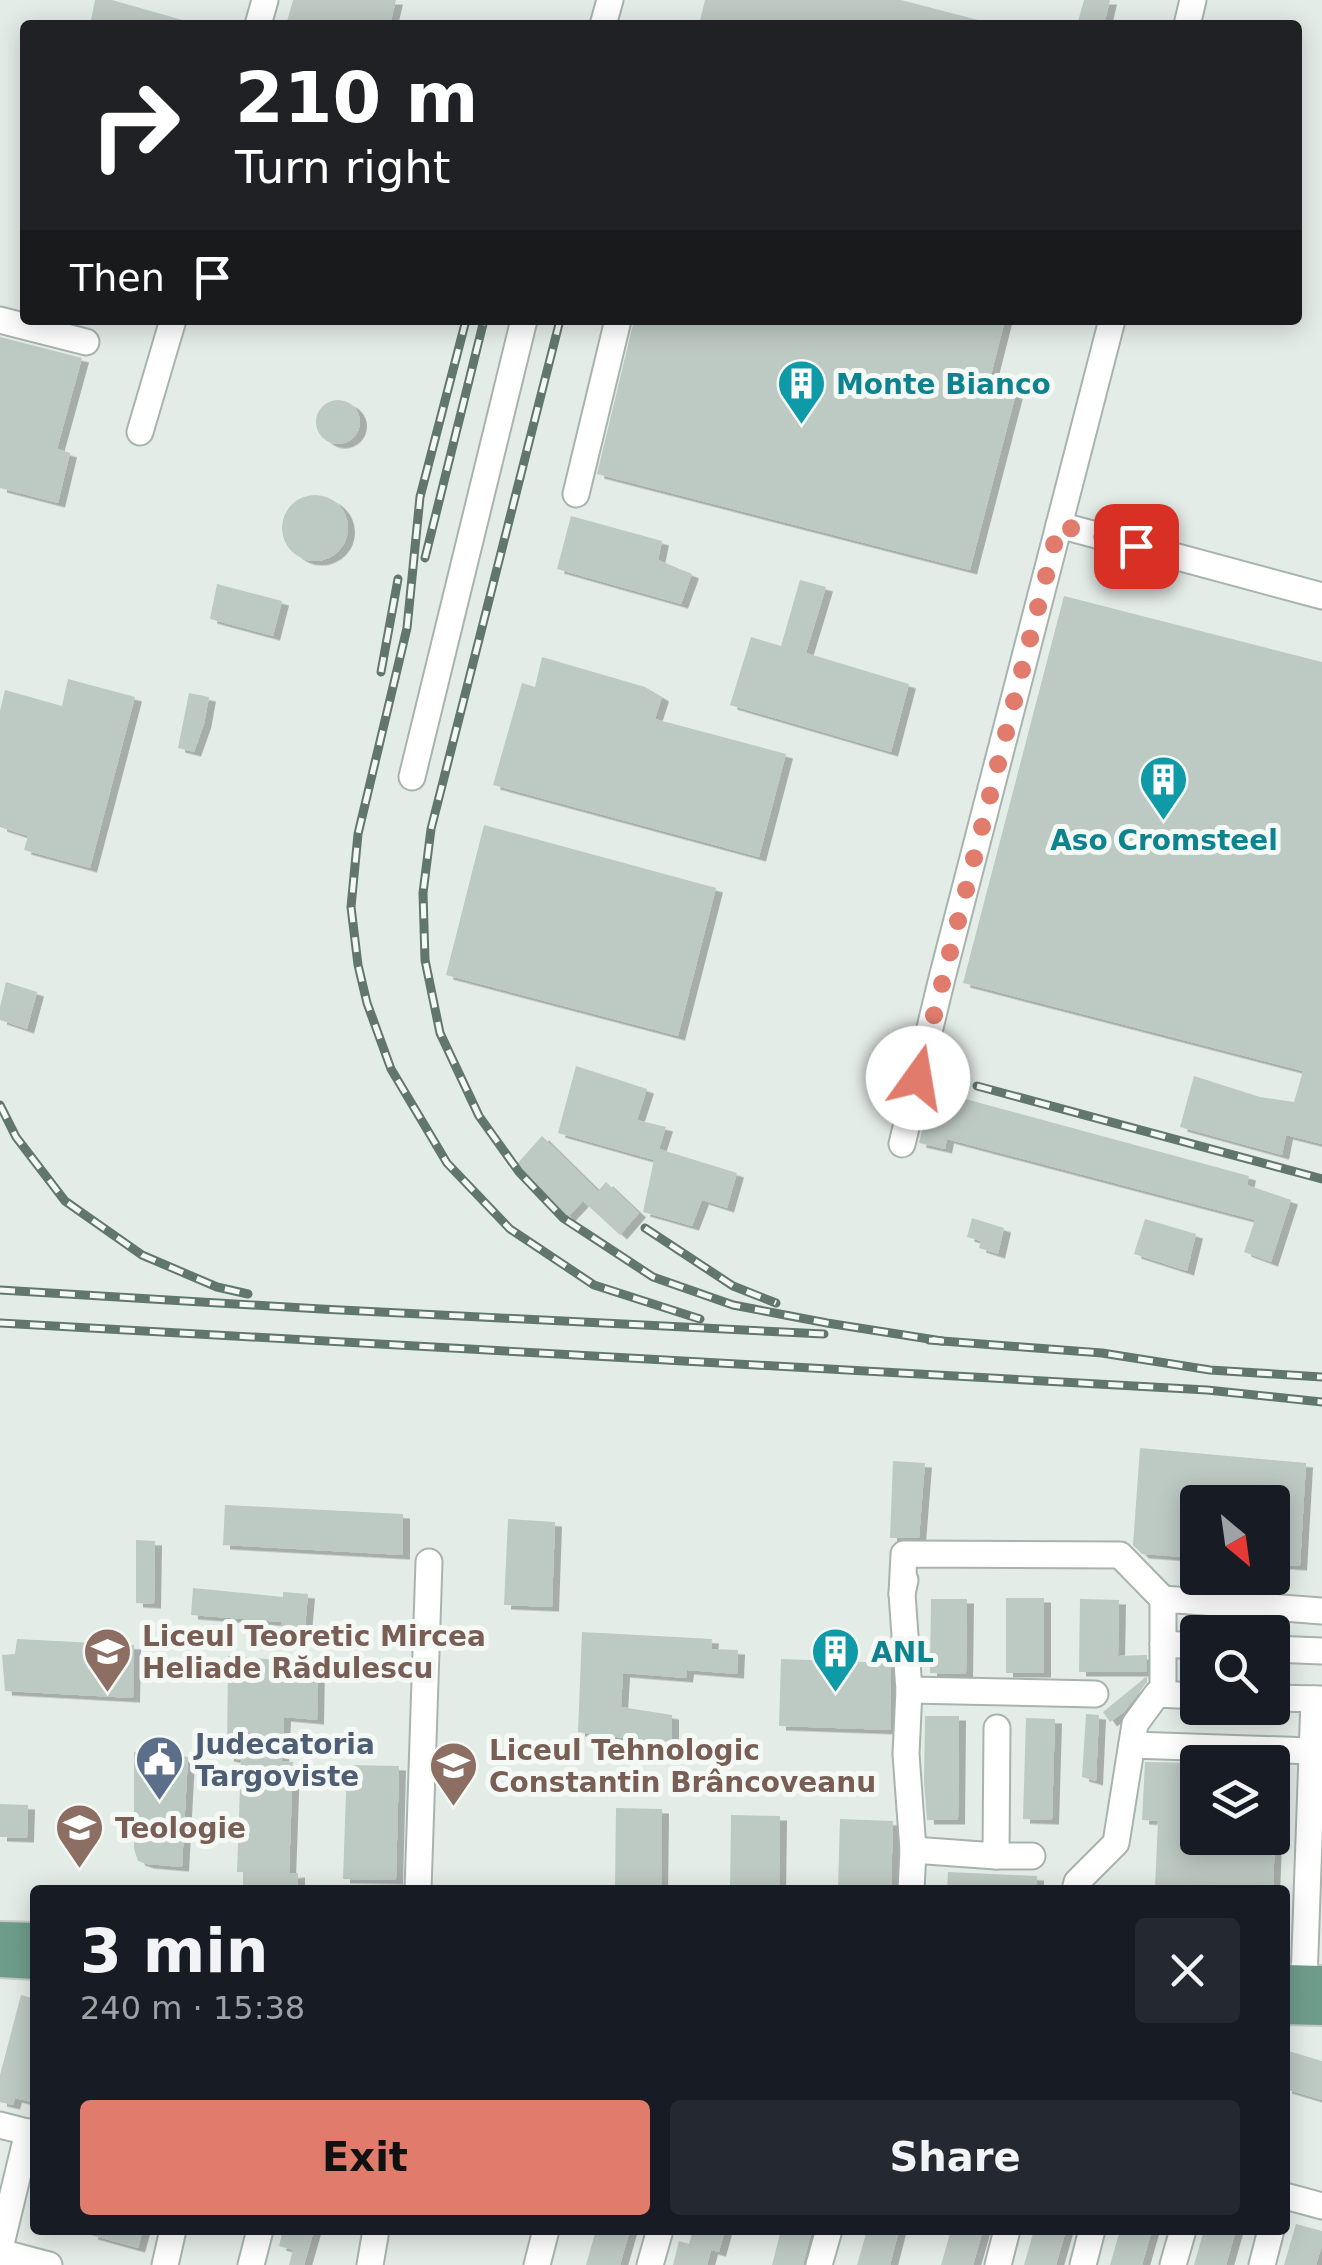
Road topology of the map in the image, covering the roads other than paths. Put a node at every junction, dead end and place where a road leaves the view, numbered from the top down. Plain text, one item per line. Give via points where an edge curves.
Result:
1 (0, 320) edge
2 (172, 325) edge
3 (523, 325) edge
4 (617, 325) edge
5 (1111, 325) edge
6 (86, 342) dead end
7 (140, 432) dead end
8 (576, 494) dead end
9 (1059, 525) junction
10 (1322, 596) edge
11 (412, 778) dead end
12 (902, 1144) dead end
13 (429, 1562) dead end
14 (1162, 1599) junction
15 (1322, 1610) edge
16 (1162, 1644) junction
17 (1180, 1645) edge
18 (1290, 1650) edge
19 (1322, 1651) edge
20 (909, 1690) junction
21 (1095, 1694) dead end
22 (1163, 1694) junction
23 (1180, 1695) edge
24 (1290, 1698) edge
25 (1318, 1699) edge
26 (996, 1728) dead end
27 (1132, 1745) junction
28 (1312, 1751) junction
29 (913, 1850) junction
30 (996, 1856) junction
31 (1032, 1856) dead end
32 (418, 1885) edge
33 (910, 1885) edge
34 (1077, 1885) edge
35 (0, 1937) edge
36 (30, 1938) edge
37 (0, 1962) edge
38 (30, 1964) edge
39 (1304, 1980) edge
40 (1290, 2009) edge
41 (1322, 2010) edge
42 (0, 2126) edge
43 (30, 2133) edge
44 (30, 2137) edge
45 (1290, 2197) edge
46 (1322, 2206) edge
47 (173, 2235) edge
48 (259, 2235) edge
49 (375, 2235) edge
50 (545, 2235) edge
51 (659, 2235) edge
52 (828, 2235) edge
53 (1006, 2235) edge
54 (1091, 2235) edge
55 (1181, 2235) edge
56 (1269, 2235) edge
57 (0, 2250) edge
58 (49, 2265) edge
59 (165, 2265) edge
60 (252, 2265) edge
61 (370, 2265) edge
62 (537, 2265) edge
63 (650, 2265) edge
64 (819, 2265) edge
65 (998, 2265) edge
66 (1083, 2265) edge
67 (1173, 2265) edge
68 (1262, 2265) edge

1 - 6 street
2 - 7 street
3 - 11 street
4 - 8 street
5 - 9 street
9 - 10 street
9 - 12 street
13 - 32 street
14 - 15 street
14 - 16 street
14 - 20 street via 1120,1554 904,1554
16 - 17 street
16 - 22 street
18 - 19 street
20 - 21 street
20 - 29 street
22 - 23 street
22 - 27 street via 1135,1724
24 - 25 street
25 - 28 street
26 - 30 street
27 - 28 street
27 - 34 street via 1116,1843
28 - 39 street
29 - 30 street
29 - 33 street
30 - 31 street
35 - 36 main road
37 - 38 main road
40 - 41 main road
42 - 43 street
44 - 57 street
45 - 46 street
47 - 59 street
48 - 60 street
49 - 61 street
50 - 62 street
51 - 63 street
52 - 64 street
53 - 65 street
54 - 66 street
55 - 67 street
56 - 68 street
57 - 58 street

